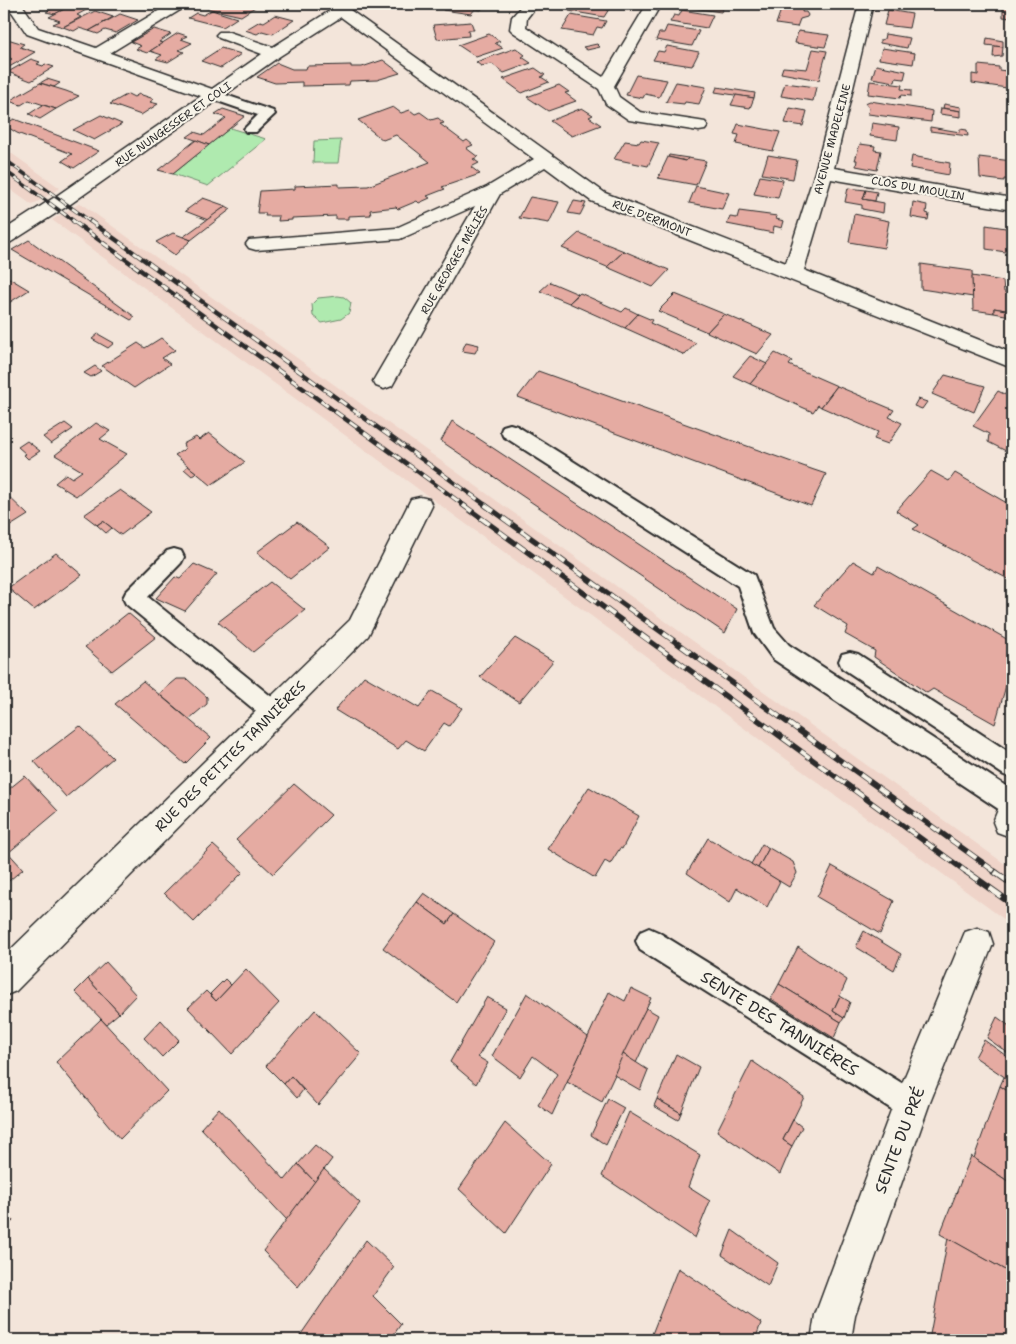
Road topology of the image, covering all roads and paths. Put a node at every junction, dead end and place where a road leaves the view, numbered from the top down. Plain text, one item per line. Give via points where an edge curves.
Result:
1 (4, 4) edge
2 (180, 4) edge
3 (531, 4) edge
4 (654, 4) edge
5 (866, 4) edge
6 (341, 6) edge
7 (224, 35) dead end
8 (274, 53) junction
9 (96, 55) junction
10 (606, 86) junction
11 (214, 95) junction
12 (699, 126) dead end
13 (251, 129) dead end
14 (546, 160) junction
15 (824, 172) junction
16 (494, 191) junction
17 (1012, 204) edge
18 (4, 238) edge
19 (256, 244) dead end
20 (793, 273) junction
21 (1012, 361) edge
22 (384, 381) dead end
23 (510, 431) dead end
24 (420, 506) dead end
25 (174, 557) dead end
26 (850, 661) dead end
27 (275, 713) junction
28 (1012, 767) edge
29 (1011, 813) edge
30 (649, 940) dead end
31 (977, 944) dead end
32 (4, 979) edge
33 (911, 1105) junction
34 (831, 1340) edge

1 - 9 street via 18,9 32,32
2 - 9 street
3 - 10 street via 520,17 518,28
4 - 10 street
5 - 15 street, AVENUE MADELEINE
6 - 8 street, RUE NUNGESSER ET COLI
6 - 14 street, RUE D'ERMONT
7 - 8 street
8 - 11 street, RUE NUNGESSER ET COLI
9 - 11 street
10 - 12 street via 612,100 635,116
11 - 13 lane via 268,114
11 - 18 street, RUE NUNGESSER ET COLI
14 - 16 street, RUE GEORGES MÉLIÈS
14 - 20 street, RUE D'ERMONT via 598,197
15 - 17 street, CLOS DU MOULIN
15 - 20 street, AVENUE MADELEINE
16 - 19 street via 400,233
16 - 22 street, RUE GEORGES MÉLIÈS
20 - 21 street, RUE D'ERMONT
23 - 29 lane via 746,582 764,633 780,652
24 - 27 street, RUE DES PETITES TANNIÈRES via 359,628
25 - 27 lane via 134,598
26 - 28 lane
27 - 32 street, RUE DES PETITES TANNIÈRES
30 - 33 lane, SENTE DES TANNIÈRES
31 - 33 street, SENTE DU PRÉ
33 - 34 street, SENTE DU PRÉ via 835,1314

